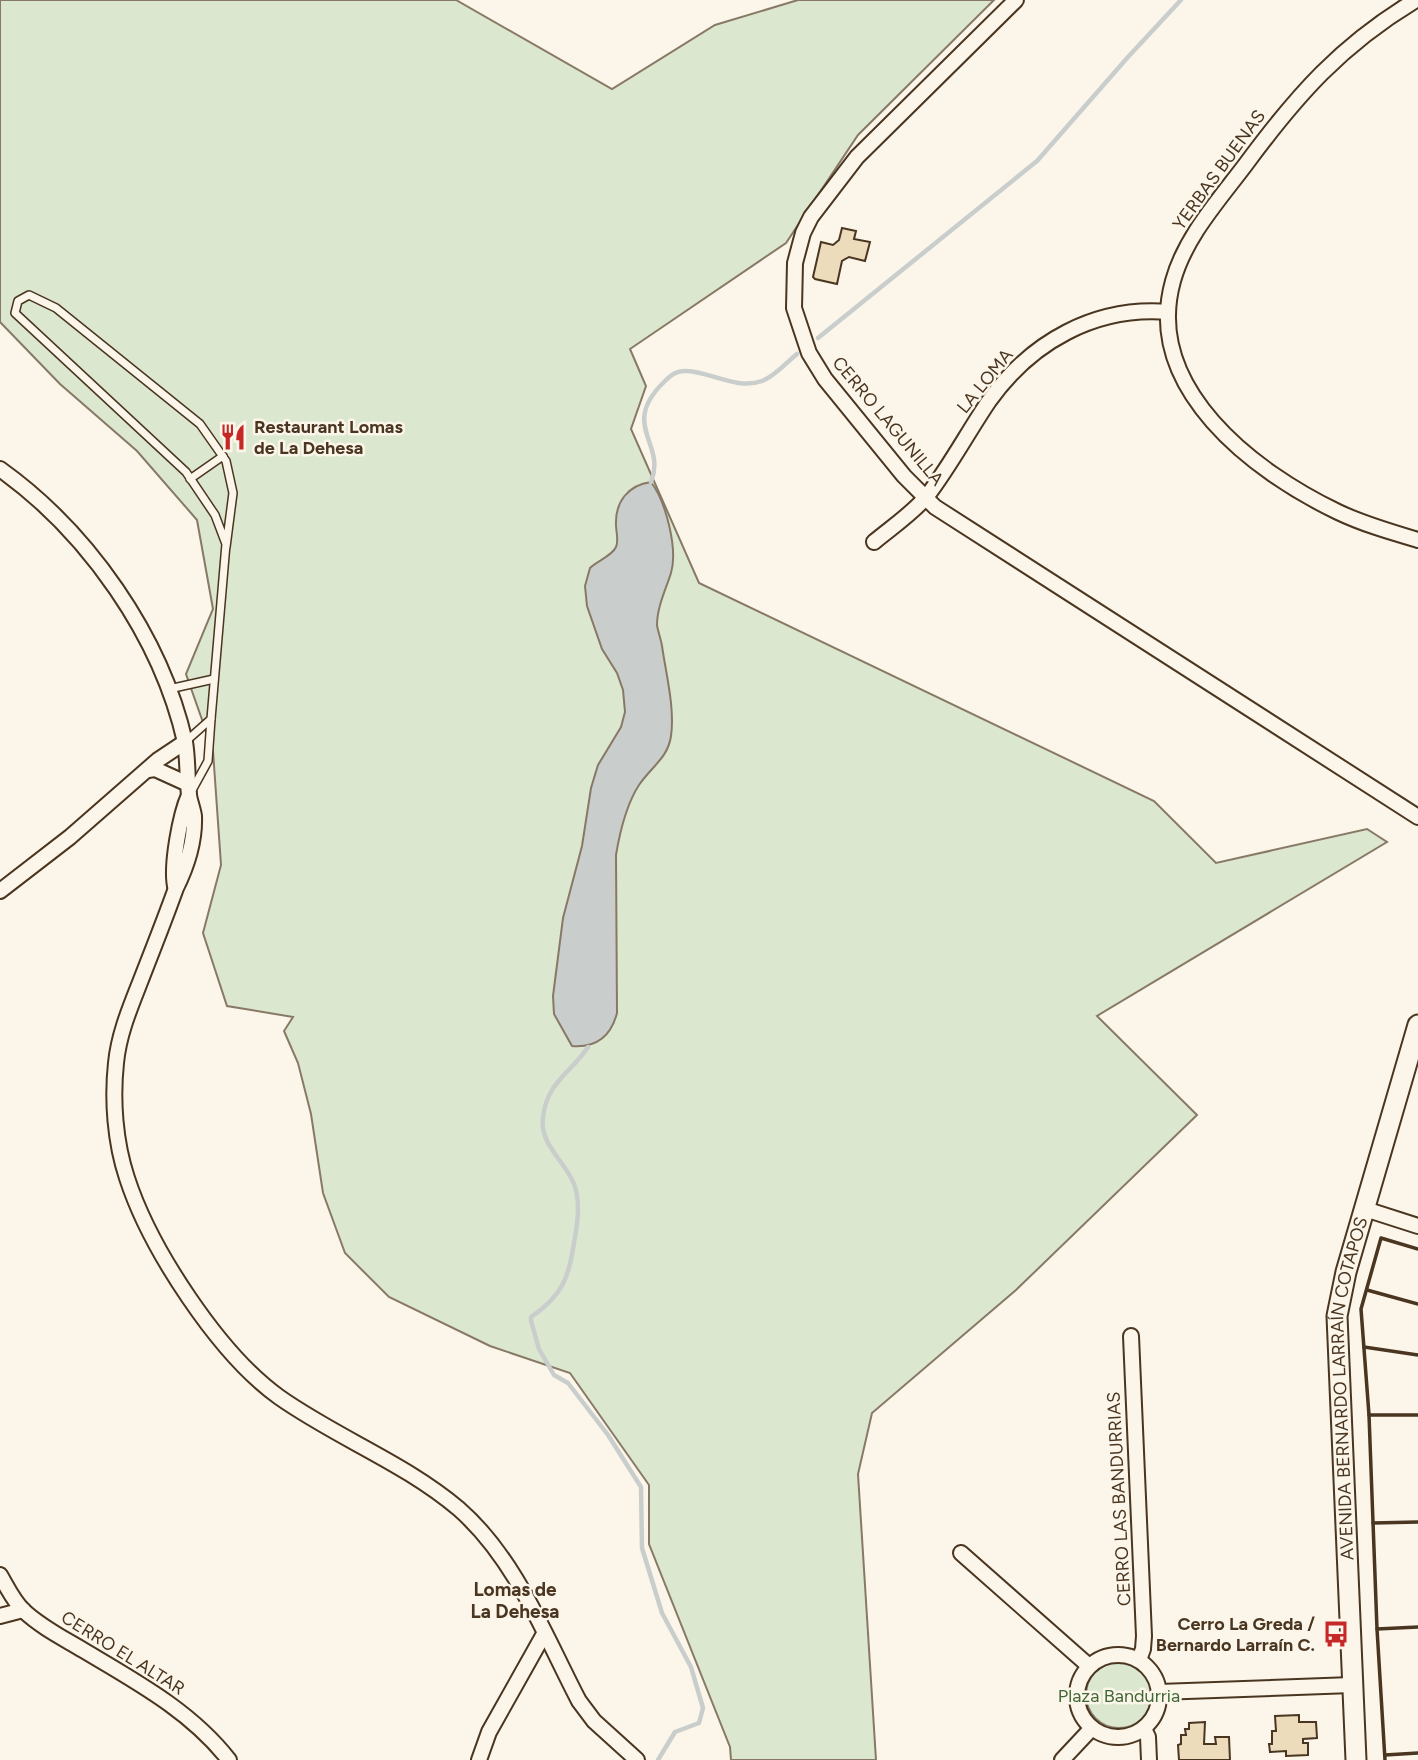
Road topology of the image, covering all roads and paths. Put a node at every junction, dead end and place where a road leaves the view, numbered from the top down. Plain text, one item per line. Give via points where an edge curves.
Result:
1 (1016, 0) edge
2 (1416, 0) edge
3 (1168, 312) junction
4 (223, 456) junction
5 (0, 469) edge
6 (190, 479) junction
7 (925, 498) junction
8 (1418, 540) edge
9 (874, 542) dead end
10 (226, 547) junction
11 (214, 679) junction
12 (168, 689) junction
13 (211, 719) junction
14 (184, 742) junction
15 (148, 770) junction
16 (189, 790) junction
17 (1418, 817) edge
18 (0, 891) edge
19 (1418, 1025) edge
20 (1365, 1209) junction
21 (1418, 1226) edge
22 (1131, 1336) dead end
23 (961, 1553) dead end
24 (0, 1575) edge
25 (23, 1610) junction
26 (0, 1616) edge
27 (544, 1634) junction
28 (1139, 1660) junction
29 (1088, 1666) junction
30 (1352, 1685) junction
31 (1160, 1692) junction
32 (1092, 1728) junction
33 (1144, 1729) junction
34 (229, 1760) edge
35 (479, 1760) edge
36 (637, 1760) edge
37 (1062, 1760) edge
38 (1149, 1760) edge
39 (1356, 1760) edge

1 - 7 street, CERRO LAGUNILLA via 857,157 811,217 794,264 794,308 808,352 839,397
2 - 3 street, YERBAS BUENAS via 1331,63 1276,123 1188,245 1173,281
3 - 7 street, LA LOMA via 1135,311 1103,317 1045,345 1018,366 998,390
3 - 8 street, YERBAS BUENAS via 1181,376 1204,412 1236,444 1319,502 1358,521
4 - 6 lane
4 - 6 lane via 200,424 56,308 29,295 18,301 15,313
4 - 10 lane via 233,493
5 - 12 street via 42,502 86,547 143,634
6 - 10 lane via 215,514
7 - 9 street, LA LOMA
7 - 17 street, CERRO LAGUNILLA
10 - 11 lane
11 - 12 lane
11 - 13 lane
12 - 14 street
13 - 14 lane
13 - 16 lane via 208,761
14 - 15 street
14 - 16 street
15 - 16 street via 155,769
15 - 18 street
16 - 27 street via 194,816 186,868 121,1034 116,1062 114,1101 120,1149 143,1218 188,1297 240,1364 321,1425 422,1481 459,1510 507,1565
19 - 20 main road, AVENIDA BERNARDO LARRAÍN COTAPOS
20 - 21 street
20 - 30 main road, AVENIDA BERNARDO LARRAÍN COTAPOS via 1340,1294 1337,1333
22 - 28 street, CERRO LAS BANDURRIAS via 1144,1636
23 - 29 street
24 - 25 street, CERRO EL ALTAR
25 - 26 street
25 - 34 street, CERRO EL ALTAR via 184,1714
27 - 35 street via 489,1732
27 - 36 street via 579,1702
28 - 29 street via 1112,1654
28 - 31 street via 1154,1676
29 - 32 street via 1077,1691 1077,1705
30 - 31 street
30 - 39 main road, AVENIDA BERNARDO LARRAÍN COTAPOS
31 - 33 street via 1158,1709
32 - 33 street via 1118,1738
32 - 37 street
33 - 38 street

